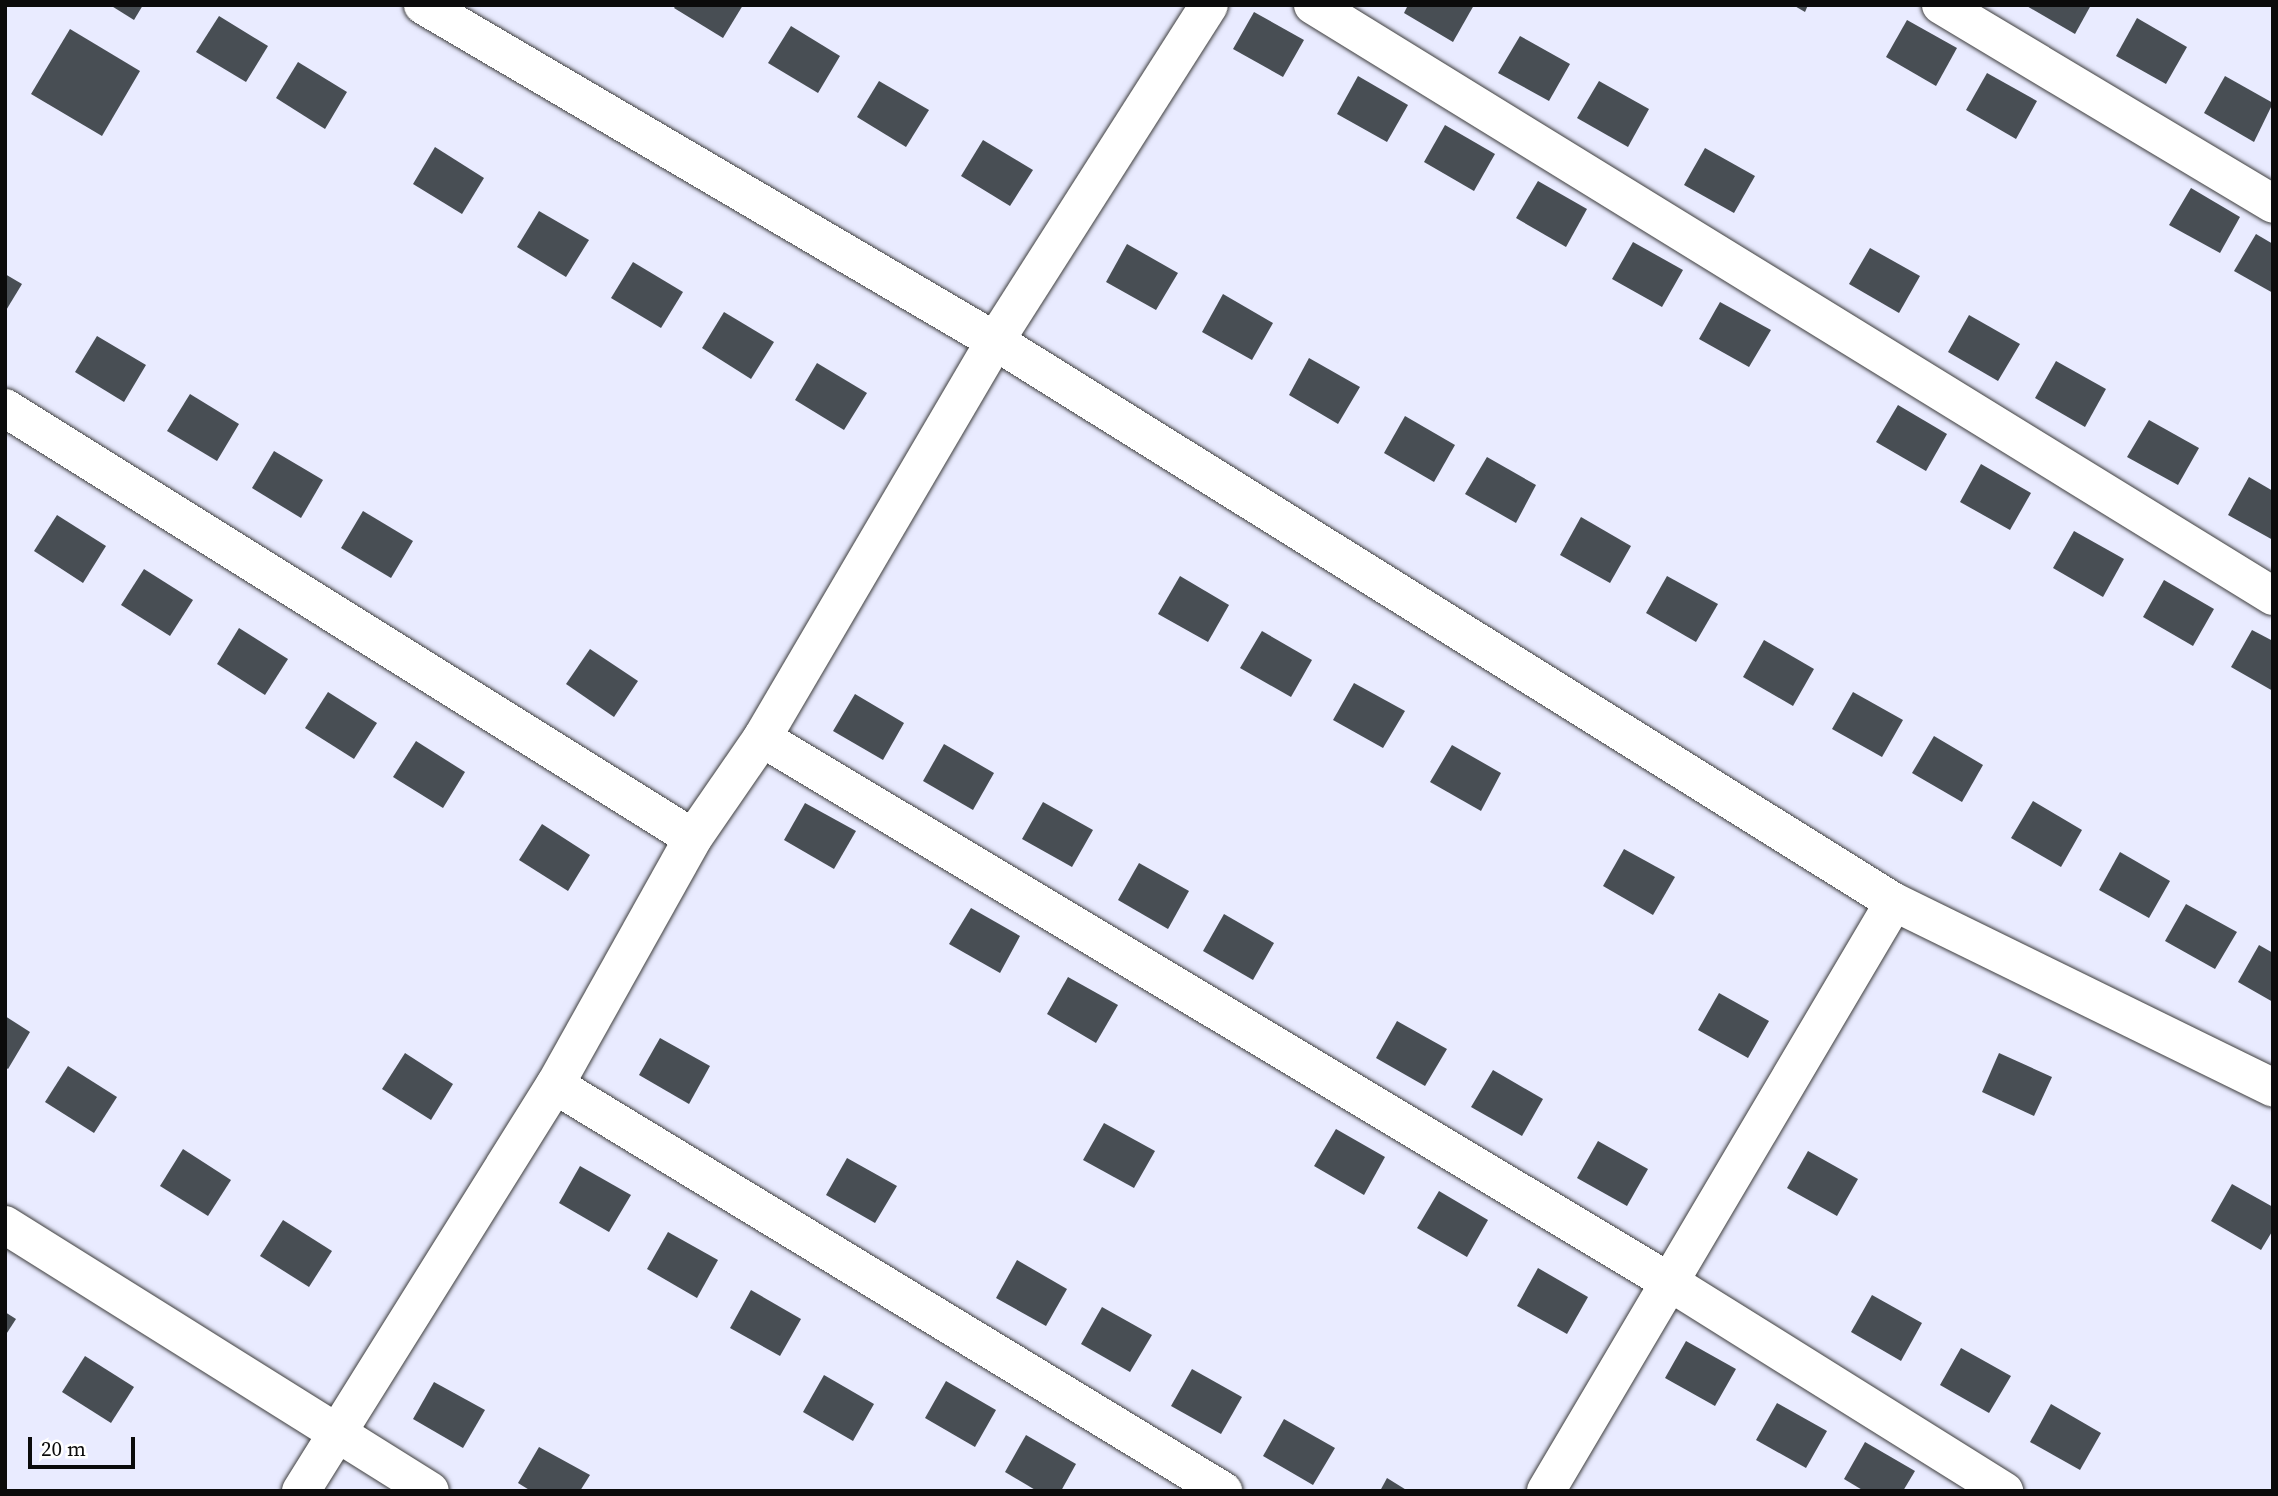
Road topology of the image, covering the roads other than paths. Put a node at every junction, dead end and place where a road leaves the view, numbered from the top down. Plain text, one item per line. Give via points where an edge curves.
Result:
1 (423, 5) edge
2 (1209, 5) edge
3 (1313, 5) edge
4 (1941, 5) edge
5 (2273, 204) edge
6 (995, 341) junction
7 (5, 408) edge
8 (2273, 596) edge
9 (762, 738) junction
10 (693, 838) junction
11 (1894, 902) junction
12 (555, 1086) junction
13 (2273, 1088) edge
14 (5, 1225) edge
15 (1671, 1283) junction
16 (336, 1434) junction
17 (301, 1491) edge
18 (430, 1491) edge
19 (1223, 1491) edge
20 (1546, 1491) edge
21 (2004, 1491) edge

1 - 6 street
2 - 6 street
3 - 8 street
4 - 5 street
6 - 9 street
6 - 11 street
7 - 10 street
9 - 10 street
9 - 15 street
10 - 12 street
11 - 13 street
11 - 15 street
12 - 16 street
12 - 19 street
14 - 16 street
15 - 20 street
15 - 21 street
16 - 17 street
16 - 18 street

